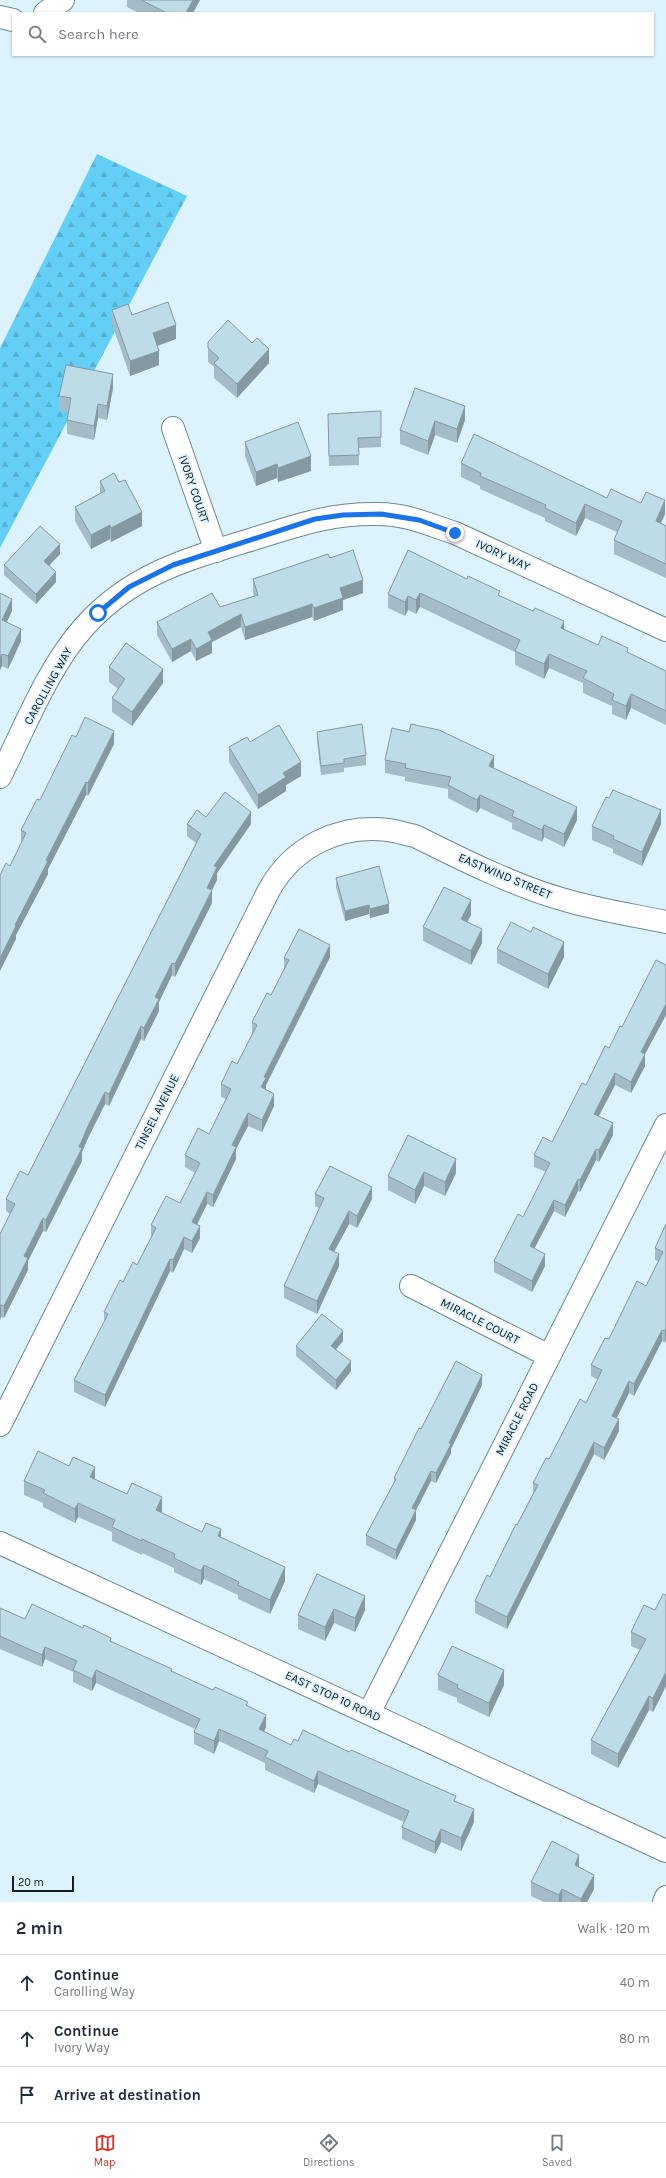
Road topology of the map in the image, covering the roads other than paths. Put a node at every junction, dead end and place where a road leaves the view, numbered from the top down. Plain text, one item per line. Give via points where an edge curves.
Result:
1 (63, 0) edge
2 (49, 12) edge
3 (0, 17) edge
4 (12, 20) edge
5 (173, 428) dead end
6 (216, 551) junction
7 (666, 630) edge
8 (0, 777) edge
9 (347, 832) joint
10 (666, 922) edge
11 (666, 1125) edge
12 (411, 1286) dead end
13 (549, 1356) junction
14 (0, 1424) edge
15 (0, 1543) edge
16 (369, 1713) junction
17 (666, 1851) edge
18 (666, 1897) edge
19 (664, 1902) edge

1 - 2 street
3 - 4 street
5 - 6 street, IVORY COURT
6 - 7 street, IVORY WAY via 324,517 381,514 419,520 455,533
6 - 8 street, CAROLLING WAY via 182,561 146,577 121,593 84,627 54,670
9 - 10 street, EASTWIND STREET via 386,829 415,836 548,895
9 - 14 street, TINSEL AVENUE via 329,836 307,847 288,863 273,883
11 - 13 street, MIRACLE ROAD
12 - 13 street, MIRACLE COURT
13 - 16 street, MIRACLE ROAD
15 - 16 street, EAST STOP 10 ROAD
16 - 17 street, EAST STOP 10 ROAD
18 - 19 street

